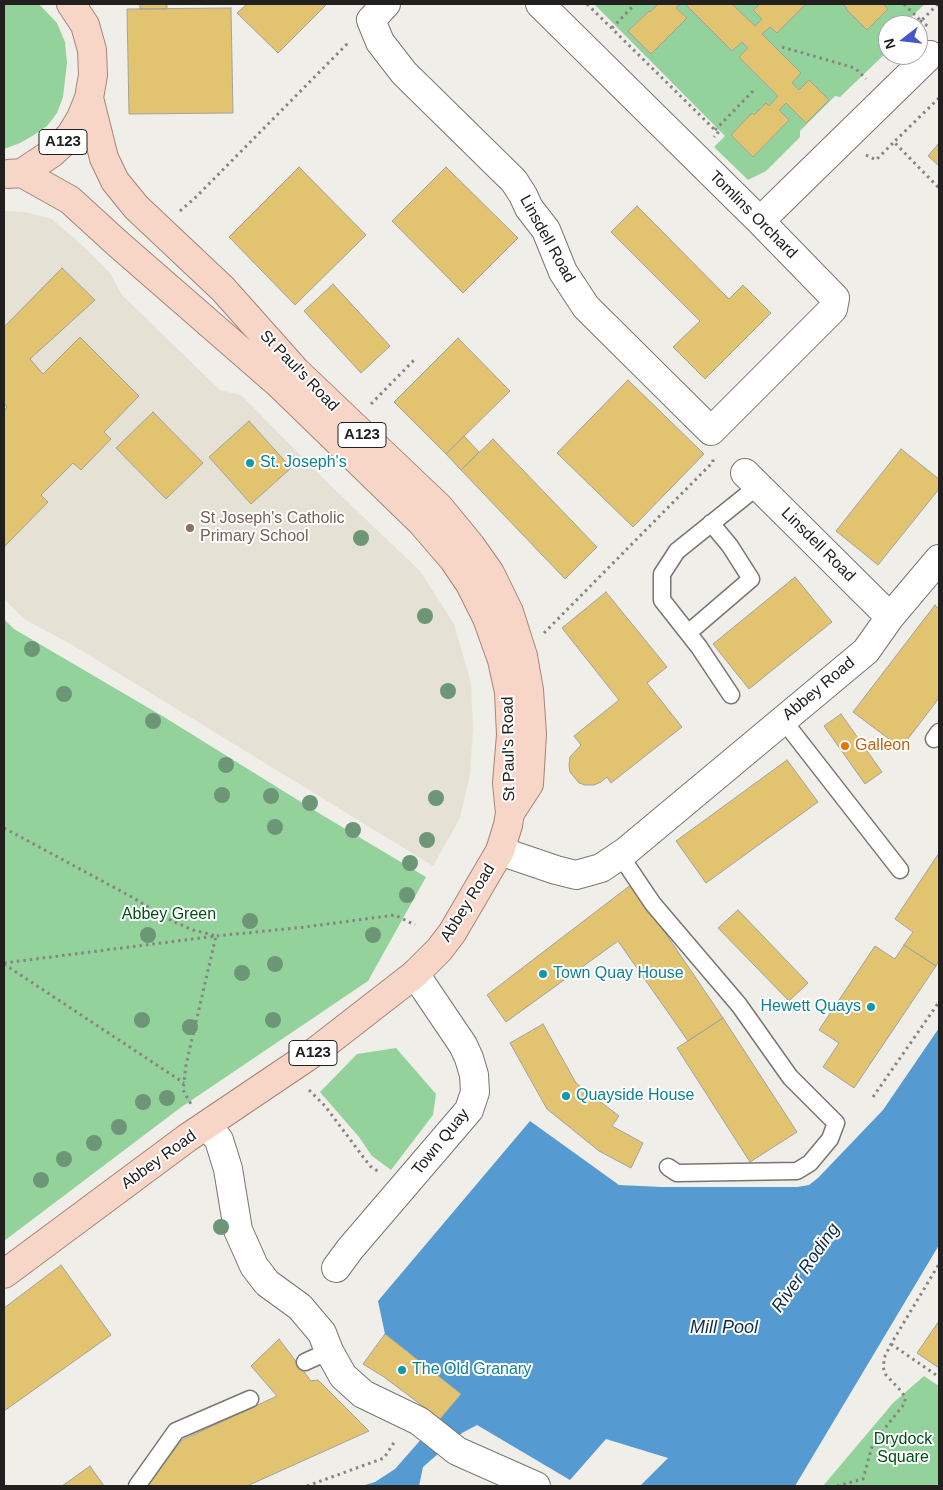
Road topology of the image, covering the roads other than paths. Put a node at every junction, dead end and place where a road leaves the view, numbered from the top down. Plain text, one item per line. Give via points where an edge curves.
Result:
1 (71, 4) edge
2 (540, 4) edge
3 (378, 12) edge
4 (930, 55) dead end
5 (89, 98) junction
6 (13, 174) edge
7 (760, 221) junction
8 (711, 431) joint
9 (752, 479) joint
10 (711, 523) junction
11 (939, 559) edge
12 (890, 617) junction
13 (688, 633) junction
14 (731, 695) dead end
15 (783, 720) junction
16 (510, 813) junction
17 (500, 851) junction
18 (620, 855) junction
19 (900, 870) dead end
20 (415, 974) junction
21 (200, 1115) junction
22 (668, 1167) dead end
23 (336, 1268) dead end
24 (4, 1274) edge
25 (250, 1399) dead end
26 (137, 1486) edge
27 (536, 1486) edge

1 - 5 main road, St Paul's Road / A123 via 85,25 92,50 93,75
2 - 7 street, Tomlins Orchard
3 - 8 street, Linsdell Road via 380,42 404,74 514,181 546,230 562,272 586,307
4 - 7 street
5 - 6 main road, St Paul's Road / A123 via 70,136 52,153
5 - 16 main road, St Paul's Road / A123 via 104,158 115,181 136,207 223,289 296,371 439,507 490,573 509,612 523,656 529,690 532,734 529,784
6 - 16 main road, St Paul's Road / A123 via 70,200 280,385 422,523 453,559 487,618 502,660 509,692 511,735 507,783
7 - 8 street, Tomlins Orchard via 835,298 833,309
9 - 10 lane
9 - 12 street, Linsdell Road
10 - 13 lane via 677,552 662,574 662,600
10 - 13 lane via 751,579
11 - 12 street, Abbey Road
12 - 15 street, Abbey Road via 866,650
13 - 14 lane
15 - 18 street, Abbey Road
15 - 19 lane
16 - 17 main road, St Paul's Road / A123
17 - 18 street, Abbey Road via 576,875 601,868
17 - 20 main road, Abbey Road / A123 via 452,933
18 - 22 lane via 653,904 739,1005 790,1077 836,1122 830,1139 810,1162 797,1171 677,1173
20 - 21 main road, Abbey Road / A123 via 316,1051
20 - 23 street, Town Quay via 463,1045 474,1075 475,1092 469,1110
21 - 24 main road, Abbey Road / A123
21 - 27 street via 219,1140 228,1169 238,1230 254,1266 267,1283 300,1307 319,1348 344,1376 363,1394 415,1419 457,1451
25 - 26 lane via 176,1431

